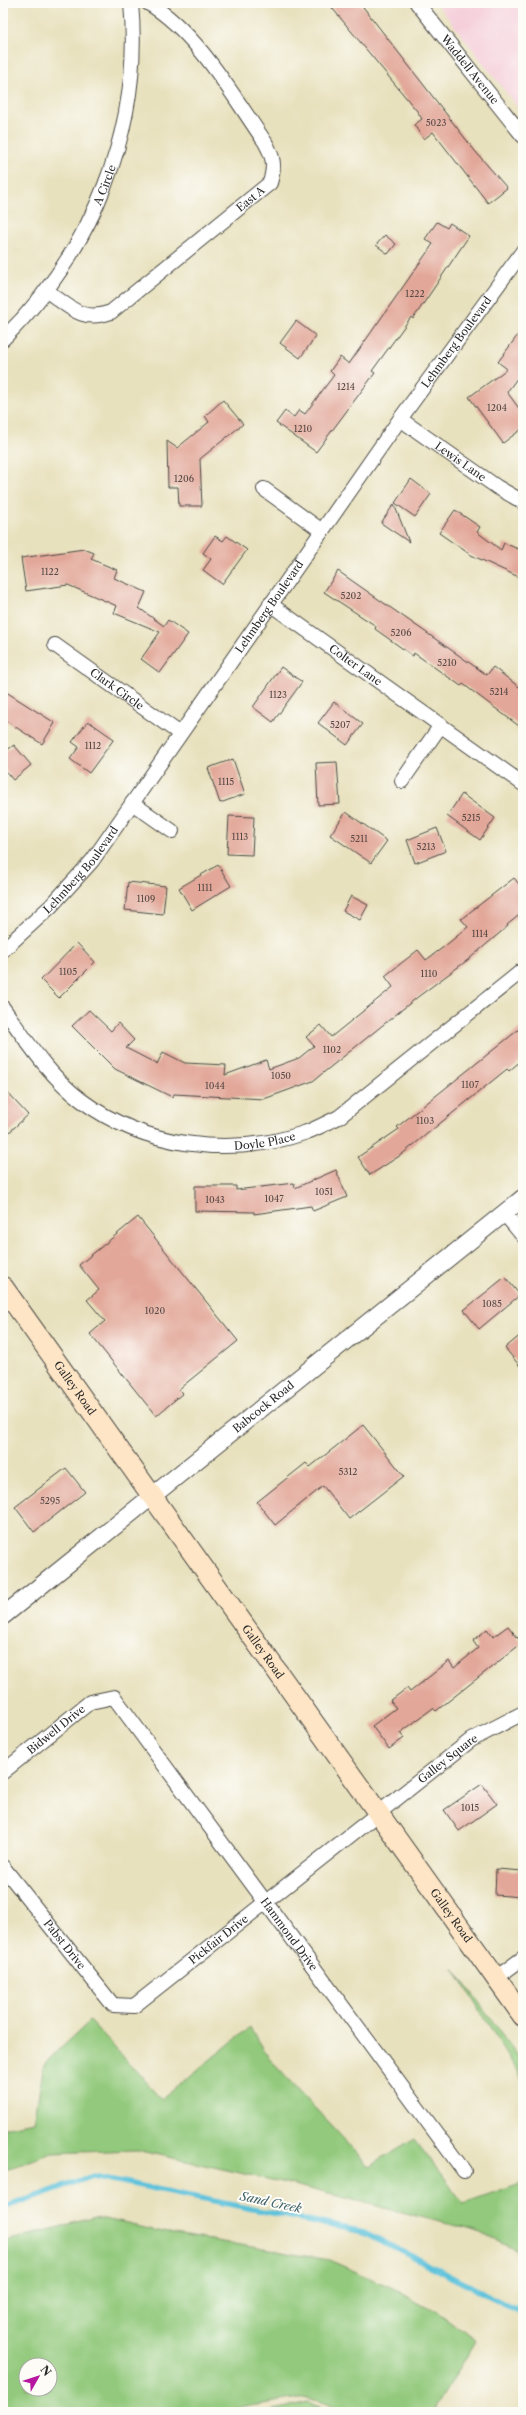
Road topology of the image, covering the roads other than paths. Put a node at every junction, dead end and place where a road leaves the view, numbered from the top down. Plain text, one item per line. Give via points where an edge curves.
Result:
1 (131, 3) edge
2 (148, 3) edge
3 (417, 3) edge
4 (523, 136) edge
5 (523, 251) edge
6 (47, 292) junction
7 (3, 339) edge
8 (400, 419) junction
9 (264, 489) dead end
10 (523, 502) edge
11 (322, 531) junction
12 (270, 604) junction
13 (55, 645) dead end
14 (441, 725) junction
15 (179, 733) junction
16 (402, 781) dead end
17 (523, 784) edge
18 (132, 803) junction
19 (172, 831) dead end
20 (3, 950) edge
21 (523, 970) edge
22 (3, 1008) edge
23 (523, 1198) edge
24 (504, 1213) junction
25 (523, 1236) edge
26 (3, 1287) edge
27 (152, 1495) junction
28 (3, 1616) edge
29 (114, 1697) joint
30 (523, 1714) edge
31 (3, 1772) edge
32 (378, 1812) junction
33 (3, 1867) edge
34 (265, 1902) junction
35 (523, 1958) edge
36 (496, 1978) junction
37 (134, 2006) joint
38 (523, 2016) edge
39 (464, 2171) dead end

1 - 6 street, A Circle via 133,42 123,129 100,201
2 - 6 street, East A via 171,19 201,53 266,142 273,157 270,183 111,312 98,317 83,316
3 - 4 street, Waddell Avenue
5 - 8 street, Lehmberg Boulevard
6 - 7 street, A Circle
8 - 10 street, Lewis Lane via 497,487
8 - 11 street, Lehmberg Boulevard
9 - 11 street
11 - 12 street, Lehmberg Boulevard
12 - 14 street, Colter Lane
12 - 15 street, Lehmberg Boulevard
13 - 15 street, Clark Circle
14 - 16 street
14 - 17 street, Colter Lane
15 - 18 street, Lehmberg Boulevard
18 - 19 street
18 - 20 street, Lehmberg Boulevard via 92,861 71,885
21 - 22 street, Doyle Place via 340,1117 304,1133 240,1146 204,1146 170,1140 137,1131 106,1116 81,1100 60,1080 39,1057
23 - 24 street, Babcock Road
24 - 25 street
24 - 27 street, Babcock Road
26 - 27 main road, Galley Road
27 - 28 street, Babcock Road
27 - 32 main road, Galley Road
29 - 31 street, Bidwell Drive via 90,1702
29 - 34 street, Hammond Drive
30 - 32 street, Galley Square via 471,1740
32 - 34 street, Pickfair Drive
32 - 36 main road, Galley Road
33 - 37 street, Pabst Drive via 113,2005
34 - 37 street, Pickfair Drive
34 - 39 street, Hammond Drive
35 - 36 street
36 - 38 main road, Galley Road

